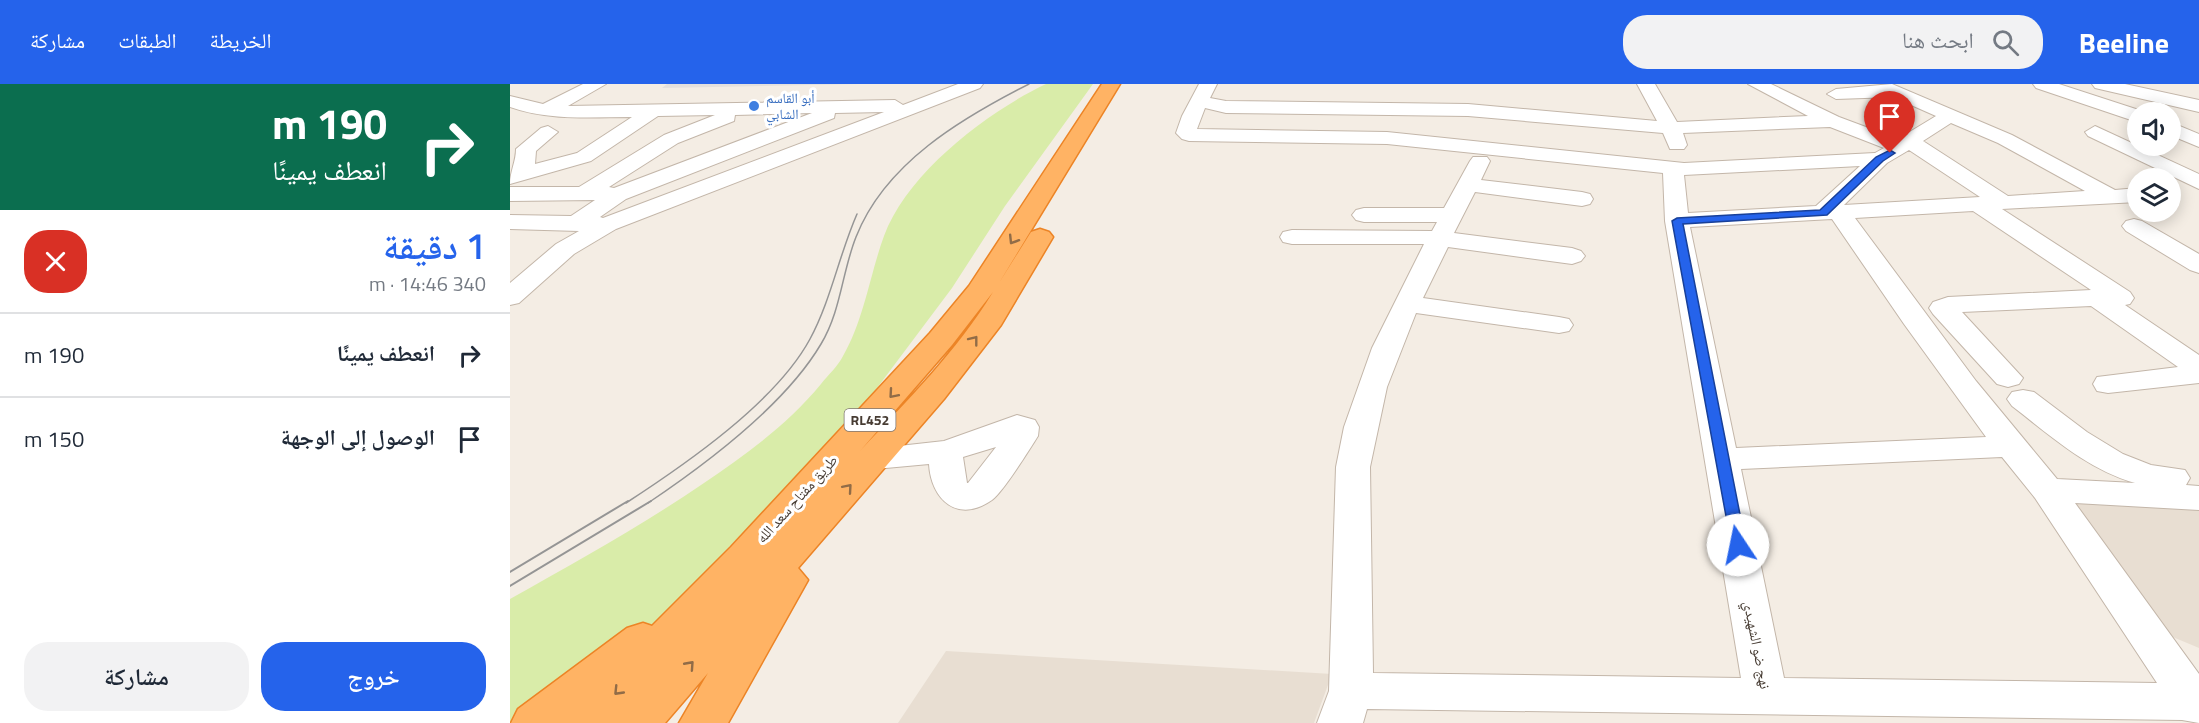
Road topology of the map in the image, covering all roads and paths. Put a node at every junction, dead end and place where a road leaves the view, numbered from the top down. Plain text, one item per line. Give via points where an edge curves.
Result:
1 (597, 84) edge
2 (974, 84) edge
3 (1111, 84) edge
4 (1129, 84) edge
5 (1646, 84) edge
6 (1757, 84) edge
7 (1877, 84) edge
8 (2042, 84) edge
9 (2101, 84) edge
10 (1895, 92) junction
11 (531, 93) dead end
12 (1204, 93) edge
13 (1836, 94) dead end
14 (510, 102) edge
15 (914, 106) junction
16 (2199, 106) edge
17 (844, 107) junction
18 (785, 108) junction
19 (747, 109) junction
20 (550, 111) junction
21 (653, 111) junction
22 (2127, 112) edge
23 (1951, 115) junction
24 (1832, 121) junction
25 (1671, 128) junction
26 (519, 129) dead end
27 (548, 132) dead end
28 (2095, 132) dead end
29 (617, 137) junction
30 (671, 139) junction
31 (692, 142) junction
32 (1906, 144) junction
33 (728, 153) junction
34 (1880, 159) junction
35 (768, 165) junction
36 (1679, 168) junction
37 (619, 171) junction
38 (525, 179) edge
39 (2199, 182) edge
40 (2199, 192) edge
41 (584, 193) junction
42 (2181, 193) edge
43 (618, 194) junction
44 (2127, 195) edge
45 (2110, 196) junction
46 (1582, 199) dead end
47 (1992, 204) junction
48 (510, 208) edge
49 (1831, 212) junction
50 (1338, 215) dead end
51 (1677, 221) junction
52 (510, 222) edge
53 (577, 223) junction
54 (608, 224) junction
55 (2134, 226) dead end
56 (1447, 227) junction
57 (1292, 237) dead end
58 (1572, 256) dead end
59 (2199, 265) edge
60 (510, 297) edge
61 (1408, 304) junction
62 (1559, 325) dead end
63 (2199, 350) edge
64 (2199, 368) edge
65 (2199, 374) edge
66 (2108, 384) dead end
67 (2009, 446) junction
68 (946, 452) dead end
69 (875, 458) junction
70 (1722, 459) junction
71 (2199, 478) edge
72 (2047, 490) junction
73 (2199, 498) edge
74 (819, 522) junction
75 (745, 557) junction
76 (2192, 691) edge
77 (1766, 696) junction
78 (1346, 707) edge
79 (535, 723) edge
80 (587, 723) edge
81 (636, 723) edge
82 (703, 723) edge

1 - 20 street
2 - 15 street
3 -> 75 highway, طريق مفتاح سعد الله / RL452 via 980,291 912,373
69 -> 4 highway, طريق مفتاح سعد الله / RL452 via 991,319
5 - 25 street, نهج ضو الشهيدي
6 - 24 street
7 - 10 street
8 - 22 street
9 - 16 street
10 - 13 street
10 - 23 street
11 - 14 street
12 - 25 street via 1226,107 1296,100 1476,110
12 - 36 street via 1191,116 1186,133 1189,135 1387,138
14 - 20 street
15 - 17 street
15 - 35 street
17 - 18 street
17 - 33 street
18 - 19 street
18 - 31 street
19 - 21 street
19 - 30 street
20 - 21 street
20 - 26 street
21 - 29 street
23 - 32 street
23 - 45 street via 2025,149
24 - 25 street
24 - 32 street
25 - 36 street, نهج ضو الشهيدي
27 - 38 street via 526,149
28 - 39 street
29 - 30 street
29 - 38 street via 589,155
30 - 31 street
30 - 37 street
31 - 33 street
32 - 34 street
32 - 47 street
33 - 35 street
33 - 43 street
34 - 36 street
34 - 49 street
35 - 54 street
36 - 51 street, نهج ضو الشهيدي
37 - 38 street
37 - 41 street
38 - 41 street
38 - 48 street
40 - 42 street
41 - 43 street
43 - 53 street
44 - 45 street
45 - 47 street
46 - 56 street via 1474,173
47 - 49 street
47 - 63 street
49 - 51 street
49 - 67 street
50 - 56 street
51 - 70 street, نهج ضو الشهيدي
52 - 53 street
53 - 54 street
54 - 60 street via 565,249
55 - 59 street
56 - 57 street
56 - 58 street
56 - 61 street
61 - 62 street
61 - 78 street via 1373,379 1356,442
64 - 71 street via 2100,300 2086,297 1943,308 2015,388 2113,465 2154,478
65 - 66 street
67 - 70 street
67 - 72 street
68 - 69 street
74 -> 69 highway, طريق مفتاح سعد الله / RL452
70 - 77 street, نهج ضو الشهيدي
72 - 73 street
72 - 76 street
81 -> 74 highway, طريق مفتاح سعد الله / RL452
74 - 82 highway
75 - 79 highway
75 -> 80 highway, طريق مفتاح سعد الله / RL452
76 - 77 street
77 - 78 street

